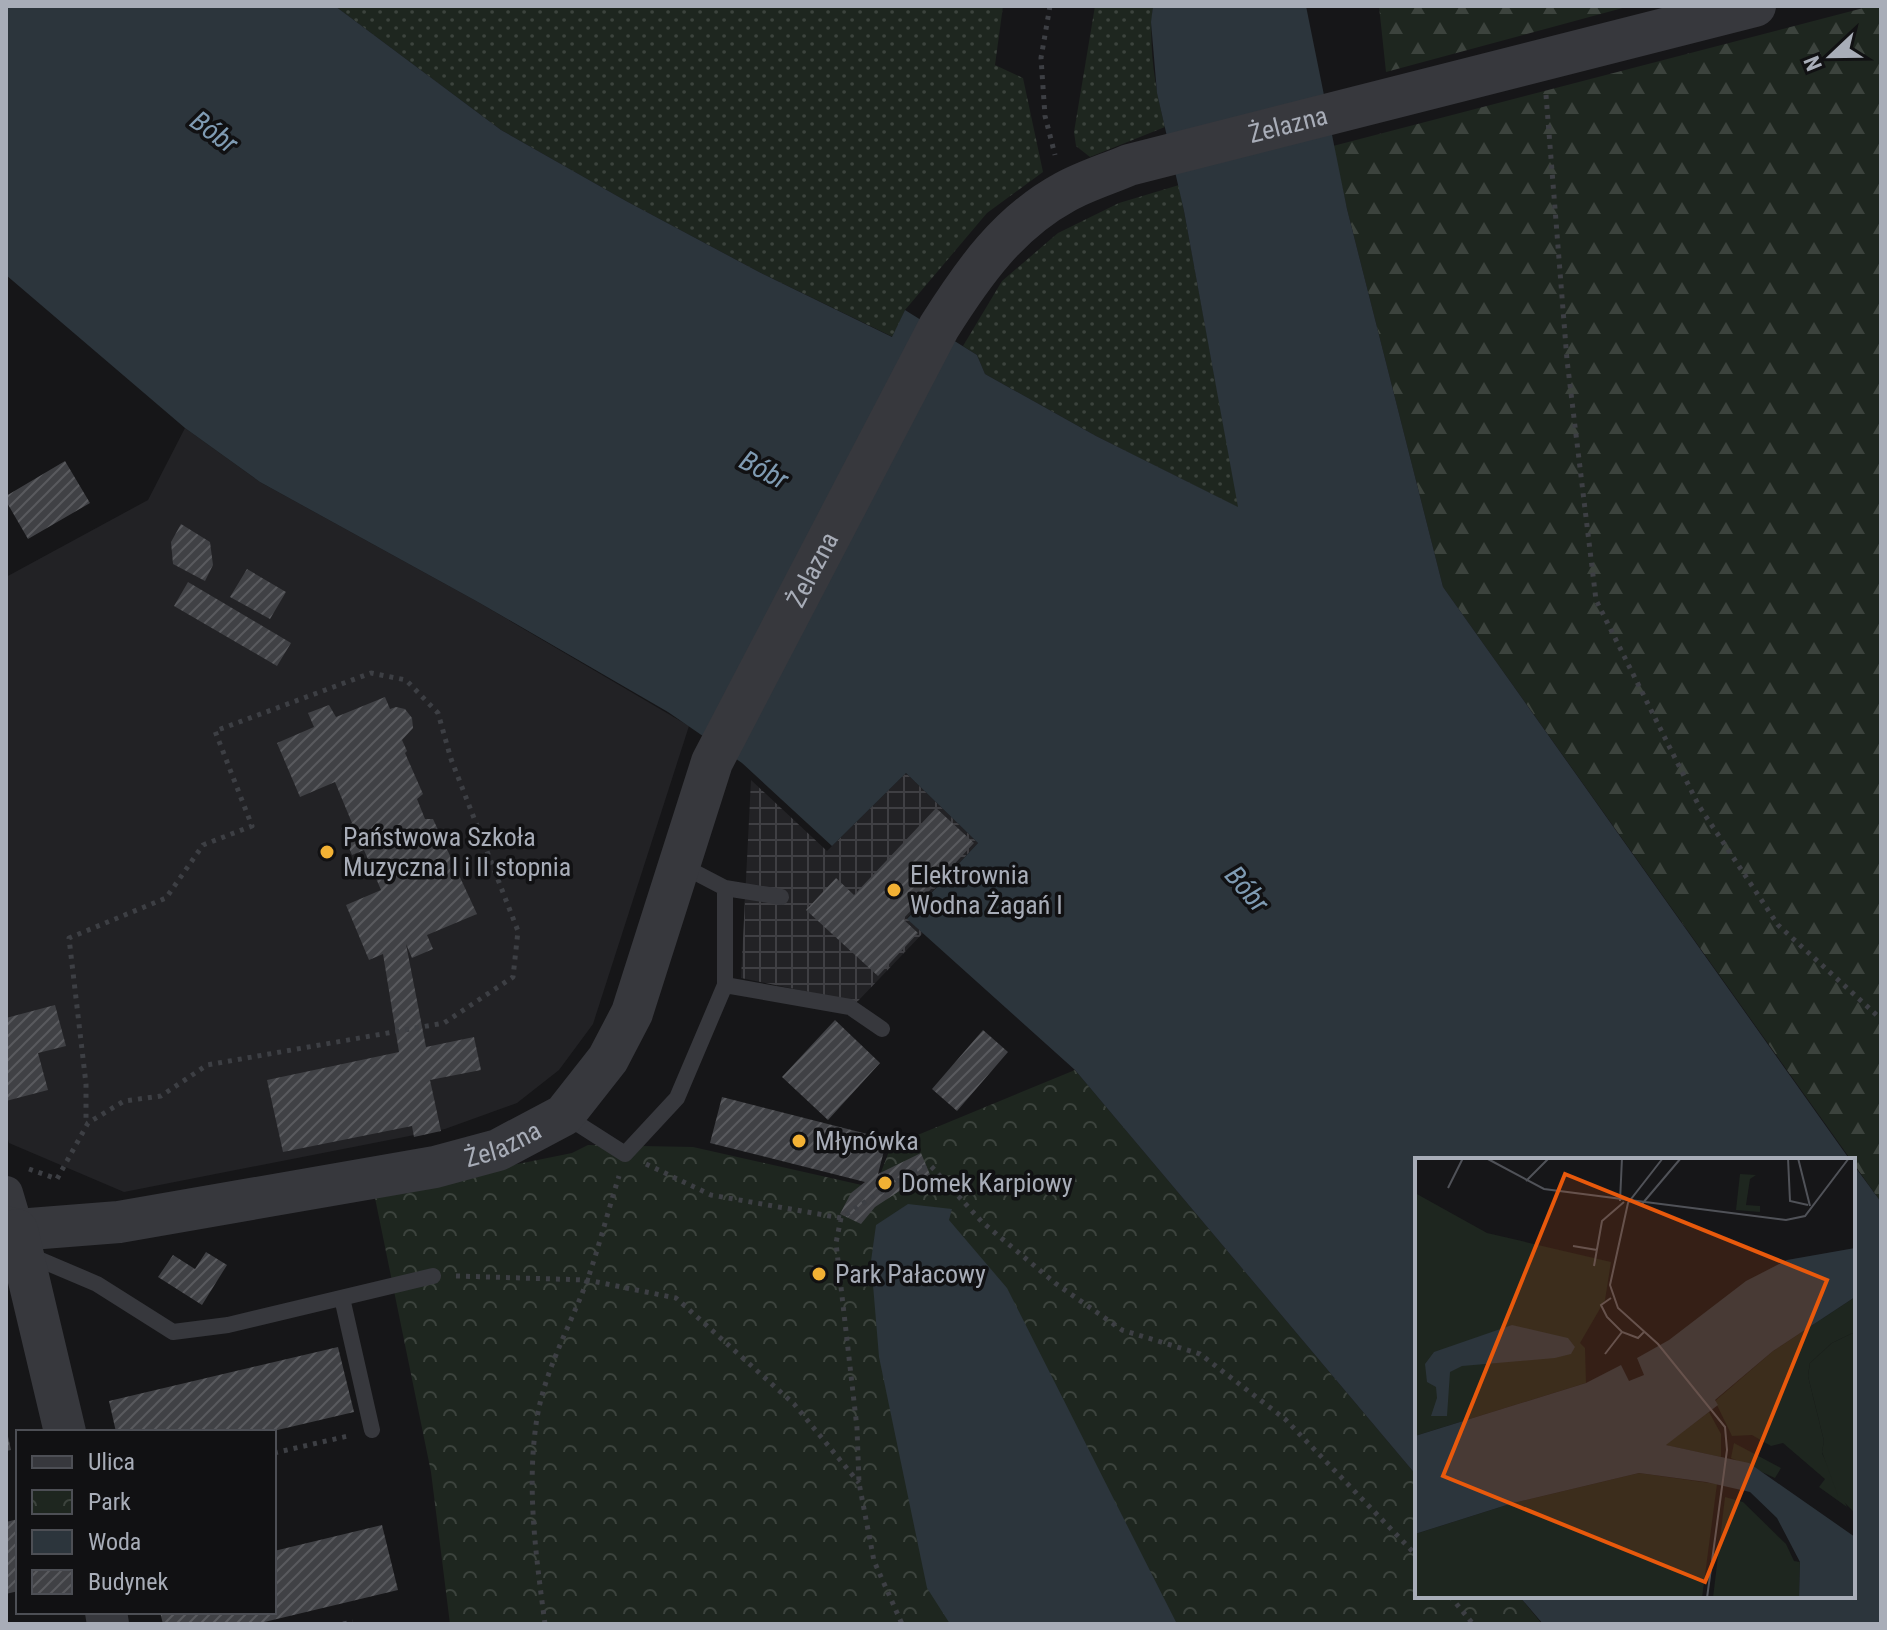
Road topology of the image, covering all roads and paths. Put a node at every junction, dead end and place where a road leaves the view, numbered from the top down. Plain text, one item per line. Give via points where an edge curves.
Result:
1 (1050, 6) edge
2 (1755, 6) edge
3 (1543, 58) junction
4 (1065, 192) junction
5 (678, 864) junction
6 (725, 888) junction
7 (781, 897) dead end
8 (725, 985) junction
9 (1881, 1019) edge
10 (882, 1029) dead end
11 (564, 1115) junction
12 (86, 1119) dead end
13 (625, 1154) junction
14 (841, 1218) junction
15 (17, 1233) edge
16 (433, 1276) joint
17 (587, 1280) junction
18 (342, 1298) junction
19 (65, 1430) edge
20 (372, 1430) joint
21 (276, 1453) edge
22 (859, 1483) junction
23 (1415, 1554) edge
24 (1452, 1598) edge
25 (353, 1622) dead end
26 (343, 1624) edge
27 (545, 1624) edge
28 (902, 1624) edge
29 (1473, 1624) edge

1 - 4 path via 1041,58 1045,116
2 - 3 street, Żelazna
3 - 4 street, Żelazna via 1129,165
3 - 9 path via 1567,360 1596,600 1699,806 1778,925
4 - 5 street, Żelazna via 1011,229 971,276 939,327 712,762
5 - 6 lane
5 - 11 street, Żelazna via 632,1013 608,1059
6 - 7 lane
6 - 8 lane
8 - 10 lane via 850,1007
8 - 13 lane via 677,1098
11 - 13 lane
11 - 15 street, Żelazna via 498,1150 435,1167 119,1222
12 - 15 path via 69,938 166,898 203,845 252,826 215,731 371,673 406,680 438,713 518,931 513,977 444,1023 207,1065 161,1096 124,1101 88,1123 57,1179
13 - 14 path via 711,1195
13 - 17 path
14 - 22 path via 836,1243
14 - 23 path via 930,1165 982,1222 1055,1283 1122,1330 1200,1354 1285,1419
15 - 18 lane via 173,1332
15 - 19 street
16 - 17 path
16 - 18 lane
17 - 22 path via 676,1298 794,1404
17 - 27 path via 555,1355 537,1416 531,1471
18 - 20 lane
20 - 21 path
22 - 28 path via 874,1561
24 - 29 path
25 - 26 path

